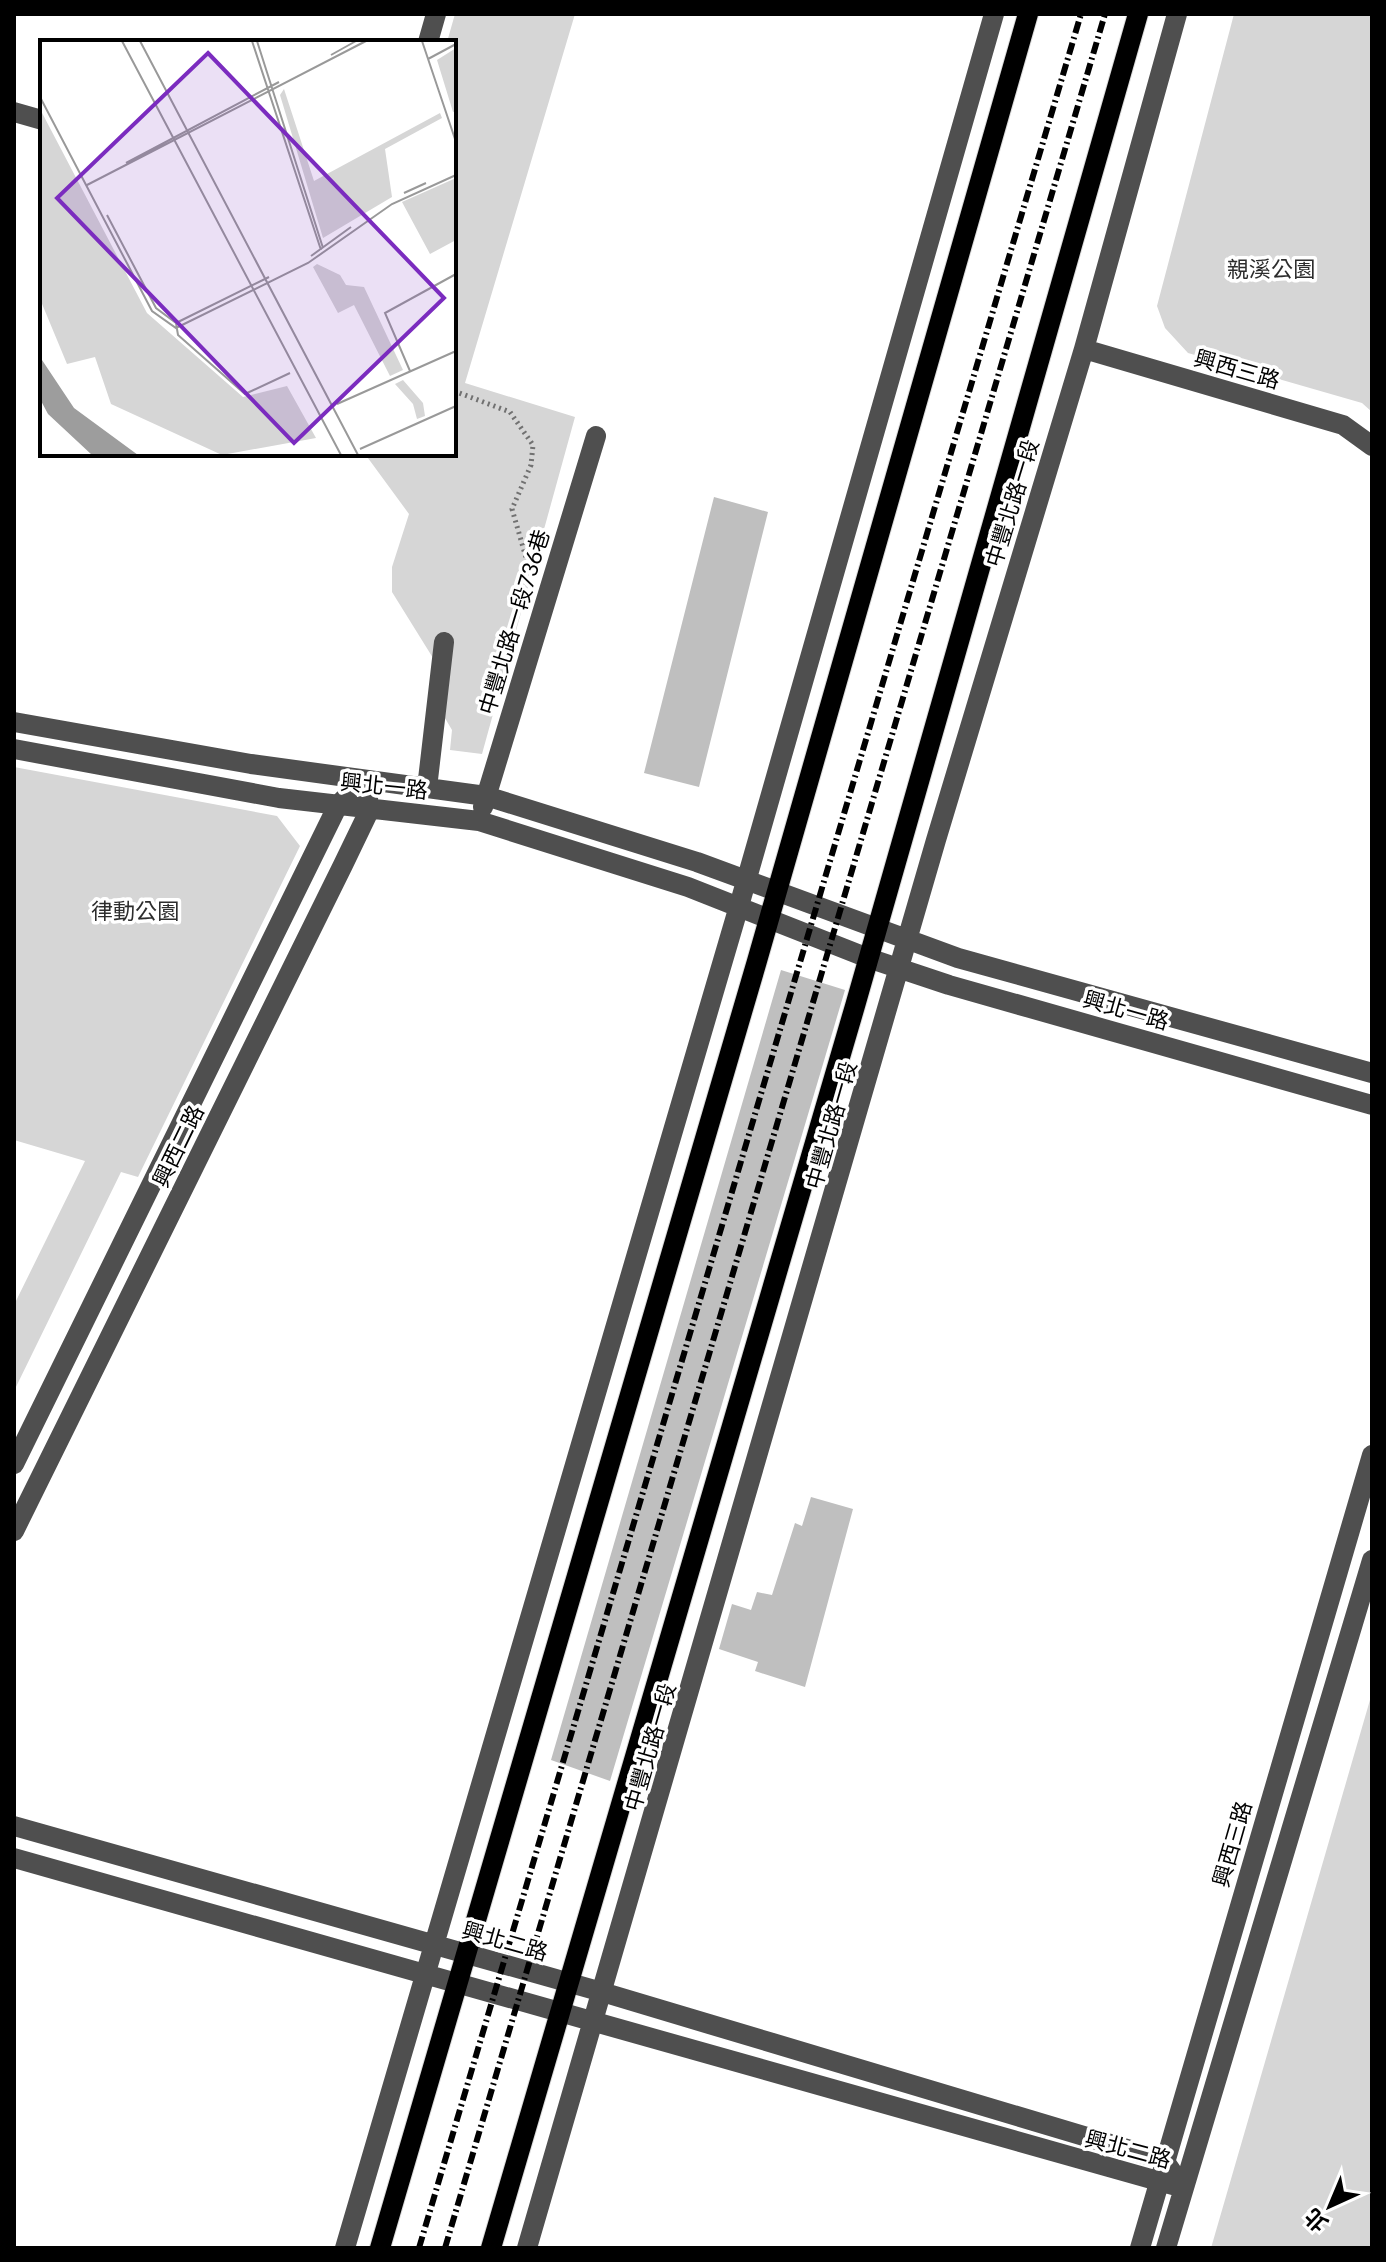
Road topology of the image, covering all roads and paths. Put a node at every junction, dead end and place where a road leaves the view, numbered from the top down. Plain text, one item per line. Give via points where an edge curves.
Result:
1 (436, 14) edge
2 (994, 14) edge
3 (1028, 14) edge
4 (1138, 14) edge
5 (1177, 14) edge
6 (429, 40) edge
7 (14, 112) edge
8 (40, 119) edge
9 (1084, 349) junction
10 (456, 392) edge
11 (596, 436) dead end
12 (1372, 446) edge
13 (528, 564) dead end
14 (444, 642) dead end
15 (14, 722) edge
16 (14, 749) edge
17 (364, 779) junction
18 (427, 788) junction
19 (486, 796) junction
20 (338, 805) junction
21 (370, 809) junction
22 (479, 821) junction
23 (746, 879) junction
24 (777, 891) junction
25 (739, 906) junction
26 (769, 918) junction
27 (877, 929) junction
28 (909, 941) junction
29 (868, 958) junction
30 (901, 969) junction
31 (1372, 1073) edge
32 (1372, 1105) edge
33 (1372, 1455) edge
34 (14, 1464) edge
35 (14, 1531) edge
36 (1372, 1560) edge
37 (14, 1826) edge
38 (14, 1858) edge
39 (434, 1946) junction
40 (467, 1956) junction
41 (425, 1975) junction
42 (458, 1984) junction
43 (569, 1984) junction
44 (602, 1992) junction
45 (560, 2014) junction
46 (594, 2022) junction
47 (1164, 2160) junction
48 (1158, 2183) junction
49 (1183, 2188) junction
50 (345, 2248) edge
51 (380, 2248) edge
52 (491, 2248) edge
53 (527, 2248) edge
54 (1140, 2248) edge
55 (1166, 2248) edge

1 - 6 street
2 - 23 street
3 - 24 main road
4 - 27 main road, 中豐北路一段
5 - 9 street, 中豐北路一段
7 - 8 street
9 - 12 street, 興西三路 via 1343,425
9 - 28 street, 中豐北路一段
10 - 13 path via 510,412 533,445 531,465 512,509
11 - 19 street, 中豐北路一段736巷
14 - 18 street
15 - 17 street
16 - 20 street, 興北一路
17 - 18 street
17 - 20 street
17 - 21 street
18 - 19 street
19 - 22 street, 中豐北路一段736巷
19 - 23 street
20 - 21 street, 興北一路
20 - 34 street
21 - 22 street, 興北一路
21 - 35 street, 興西二路
22 - 25 street, 興北一路
23 - 24 street
23 - 25 street
24 - 26 main road
24 - 27 street
25 - 26 street, 興北一路
25 - 39 street
26 - 29 street, 興北一路
26 - 40 main road
27 - 28 street
27 - 29 main road, 中豐北路一段
28 - 30 street, 中豐北路一段
28 - 31 street
29 - 30 street, 興北一路
29 - 43 main road, 中豐北路一段
30 - 32 street, 興北一路
30 - 44 street, 中豐北路一段
33 - 47 street, 興西三路
36 - 49 street
37 - 39 street, 興北二路
38 - 41 street, 興北二路
39 - 40 street, 興北二路
39 - 41 street
40 - 42 main road
40 - 43 street, 興北二路
41 - 42 street, 興北二路
41 - 50 street
42 - 45 street, 興北二路
42 - 51 main road
43 - 44 street, 興北二路
43 - 45 main road, 中豐北路一段
44 - 46 street, 中豐北路一段
44 - 47 street, 興北二路
45 - 46 street, 興北二路
45 - 52 main road, 中豐北路一段
46 - 48 street, 興北二路
46 - 53 street, 中豐北路一段
47 - 48 street, 興西三路
47 - 49 street, 興北二路
48 - 49 street, 興北二路
48 - 54 street, 興西三路
49 - 55 street

